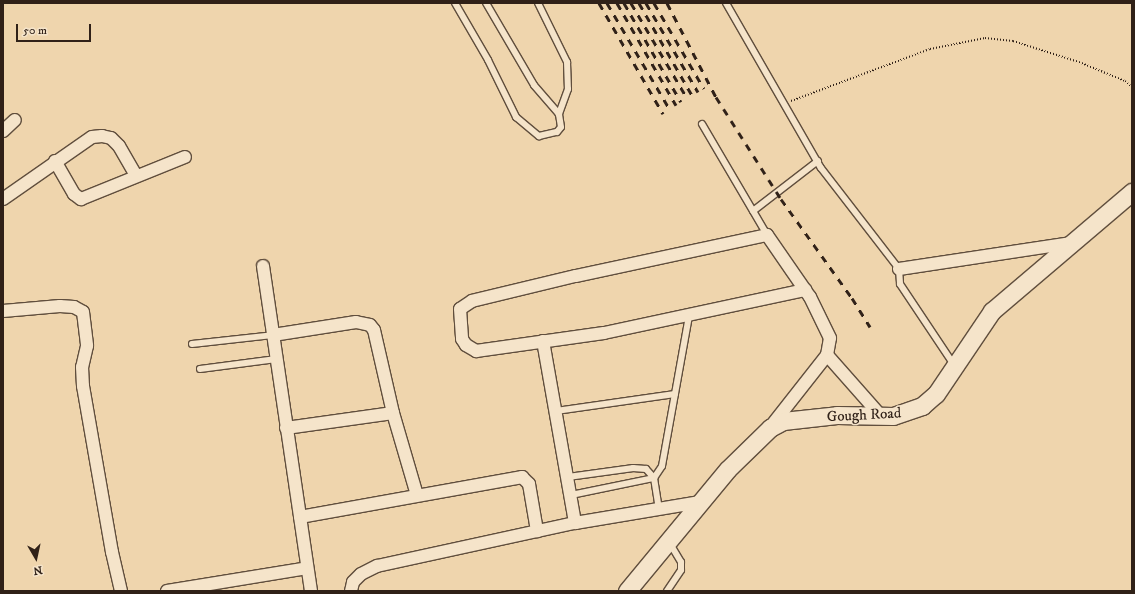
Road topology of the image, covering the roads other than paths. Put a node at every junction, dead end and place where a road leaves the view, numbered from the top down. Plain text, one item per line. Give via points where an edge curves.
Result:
1 (455, 3) edge
2 (486, 3) edge
3 (538, 3) edge
4 (726, 3) edge
5 (559, 114) junction
6 (15, 120) dead end
7 (702, 124) dead end
8 (3, 131) edge
9 (185, 157) dead end
10 (55, 161) junction
11 (818, 161) junction
12 (136, 175) junction
13 (1132, 192) edge
14 (3, 198) edge
15 (753, 211) junction
16 (767, 235) junction
17 (1070, 243) junction
18 (263, 266) dead end
19 (899, 269) junction
20 (805, 290) junction
21 (3, 311) edge
22 (689, 316) junction
23 (273, 335) junction
24 (543, 341) junction
25 (192, 344) dead end
26 (827, 355) junction
27 (276, 359) junction
28 (955, 366) junction
29 (200, 369) dead end
30 (675, 394) junction
31 (556, 411) junction
32 (394, 413) junction
33 (881, 416) junction
34 (286, 428) junction
35 (770, 428) junction
36 (568, 477) junction
37 (654, 478) junction
38 (570, 495) junction
39 (418, 496) junction
40 (700, 502) junction
41 (659, 508) junction
42 (300, 517) junction
43 (575, 523) junction
44 (537, 531) junction
45 (669, 541) junction
46 (307, 568) junction
47 (121, 591) edge
48 (167, 591) edge
49 (311, 591) edge
50 (351, 591) edge
51 (627, 591) edge
52 (666, 591) edge

1 - 5 lane via 519,121 534,134 544,137 557,132 561,127
2 - 5 lane via 534,85
3 - 5 lane via 567,62 568,89
4 - 11 lane
6 - 8 street
7 - 15 lane
9 - 12 street
10 - 12 street via 74,194 81,199
10 - 12 street via 92,137 102,136 111,138 119,146
10 - 14 street
11 - 15 lane
11 - 19 lane
13 - 17 street, Gough Road
15 - 16 lane
16 - 20 street
16 - 24 street via 575,276 472,301 460,309 462,338 466,345 476,351
17 - 19 street
17 - 28 street, Gough Road via 992,311
18 - 23 street
19 - 28 lane via 900,284
20 - 22 street
20 - 26 street via 826,325 830,338
21 - 47 street via 60,306 74,307 83,312 87,346 82,367 83,386
22 - 24 street via 604,333
22 - 30 lane
23 - 25 lane
23 - 27 street
23 - 32 street via 356,322 370,325 374,330
24 - 31 street
26 - 33 street
26 - 35 street
27 - 29 lane
27 - 34 street
28 - 33 street, Gough Road via 936,394 922,406 893,416
30 - 31 lane
30 - 37 lane via 662,466
31 - 36 street
32 - 34 street
32 - 39 street
33 - 35 street, Gough Road via 837,415 783,421
34 - 42 street
35 - 40 street, Gough Road via 728,469
36 - 37 lane via 639,468 646,469
36 - 38 street
37 - 38 lane
37 - 41 lane
38 - 43 street
39 - 42 street
39 - 44 street via 515,478 526,479
40 - 41 street
40 - 45 street, Gough Road
41 - 43 street
42 - 46 street
43 - 44 street
44 - 50 street via 377,566 361,574 353,582
45 - 51 street, Gough Road
45 - 52 lane via 682,562 681,570
46 - 48 street
46 - 49 street

